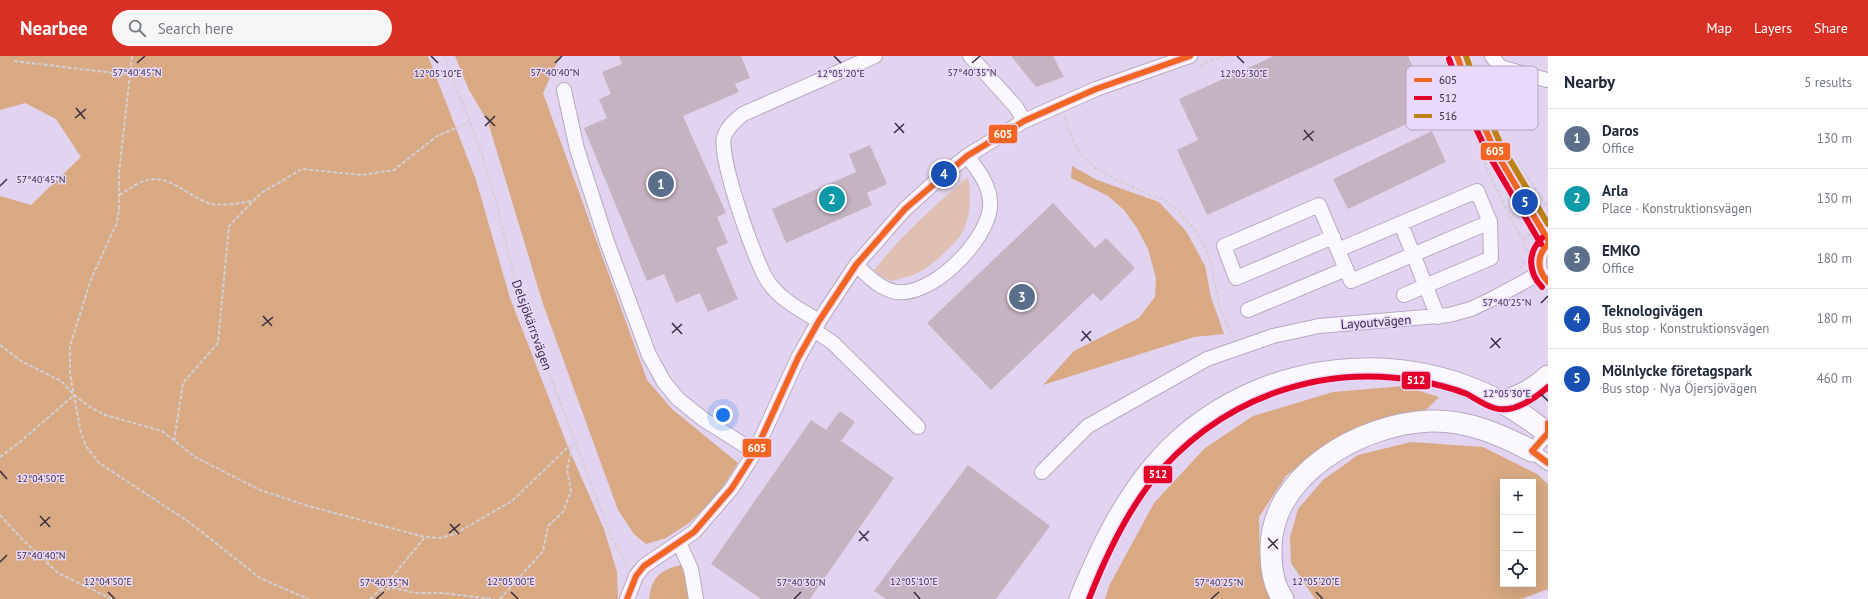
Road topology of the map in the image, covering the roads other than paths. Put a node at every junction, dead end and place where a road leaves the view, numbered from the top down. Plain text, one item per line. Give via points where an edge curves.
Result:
1 (875, 56) edge
2 (970, 56) edge
3 (1190, 56) edge
4 (1457, 56) edge
5 (1492, 56) edge
6 (1460, 66) edge
7 (1499, 66) edge
8 (1538, 78) edge
9 (1547, 80) dead end
10 (564, 90) dead end
11 (1024, 121) junction
12 (1486, 130) edge
13 (967, 156) junction
14 (1490, 222) junction
15 (1401, 224) junction
16 (1548, 240) edge
17 (1335, 244) junction
18 (1548, 244) edge
19 (1414, 255) junction
20 (856, 265) junction
21 (1346, 269) junction
22 (1544, 277) edge
23 (1426, 285) junction
24 (1404, 294) dead end
25 (1248, 310) dead end
26 (1438, 317) junction
27 (817, 326) junction
28 (1548, 376) edge
29 (1500, 402) junction
30 (1548, 423) edge
31 (918, 427) dead end
32 (1548, 433) edge
33 (755, 452) junction
34 (1540, 457) edge
35 (1042, 472) dead end
36 (679, 543) junction
37 (627, 599) edge
38 (696, 599) edge
39 (1080, 599) edge
40 (1283, 599) edge

1 - 27 street via 743,114 730,125 724,137 729,174 751,243 767,280 789,304
2 - 11 street via 1016,107
3 - 11 street via 1096,89
4 - 6 street
5 - 7 street
8 - 9 street
10 - 33 street via 577,149 607,242 650,354 664,382 678,399 703,419
11 - 13 street
12 - 16 street via 1494,149
13 - 20 street via 905,209
13 - 20 street via 989,190 990,209 972,247 934,281 916,290 897,292 882,288
14 - 15 street via 1477,191
14 - 19 street
14 - 23 street via 1491,258
15 - 17 street
15 - 19 street
17 - 17 street via 1236,278 1224,246 1319,205
17 - 21 street
18 - 22 street via 1539,256 1538,267
19 - 21 street via 1351,281
19 - 23 street
20 - 27 street
21 - 25 street
22 - 26 street, Layoutvägen via 1471,309
23 - 24 street
23 - 26 street
26 - 35 street, Layoutvägen via 1319,326 1273,336 1207,359 1088,426
27 - 31 street
27 - 33 street via 798,358
28 - 29 highway via 1535,388 1517,398
29 - 32 highway via 1517,410
29 - 39 highway via 1470,387 1439,377 1371,368 1336,369 1300,376 1232,403 1178,441 1134,492 1114,525
30 - 32 street
32 - 34 street
33 - 36 street via 720,503 694,532
34 - 40 highway via 1485,430 1459,423 1412,423 1350,442 1332,453 1300,480 1280,508 1271,545 1271,565
36 - 37 street via 654,558 636,576
36 - 38 street via 691,569

